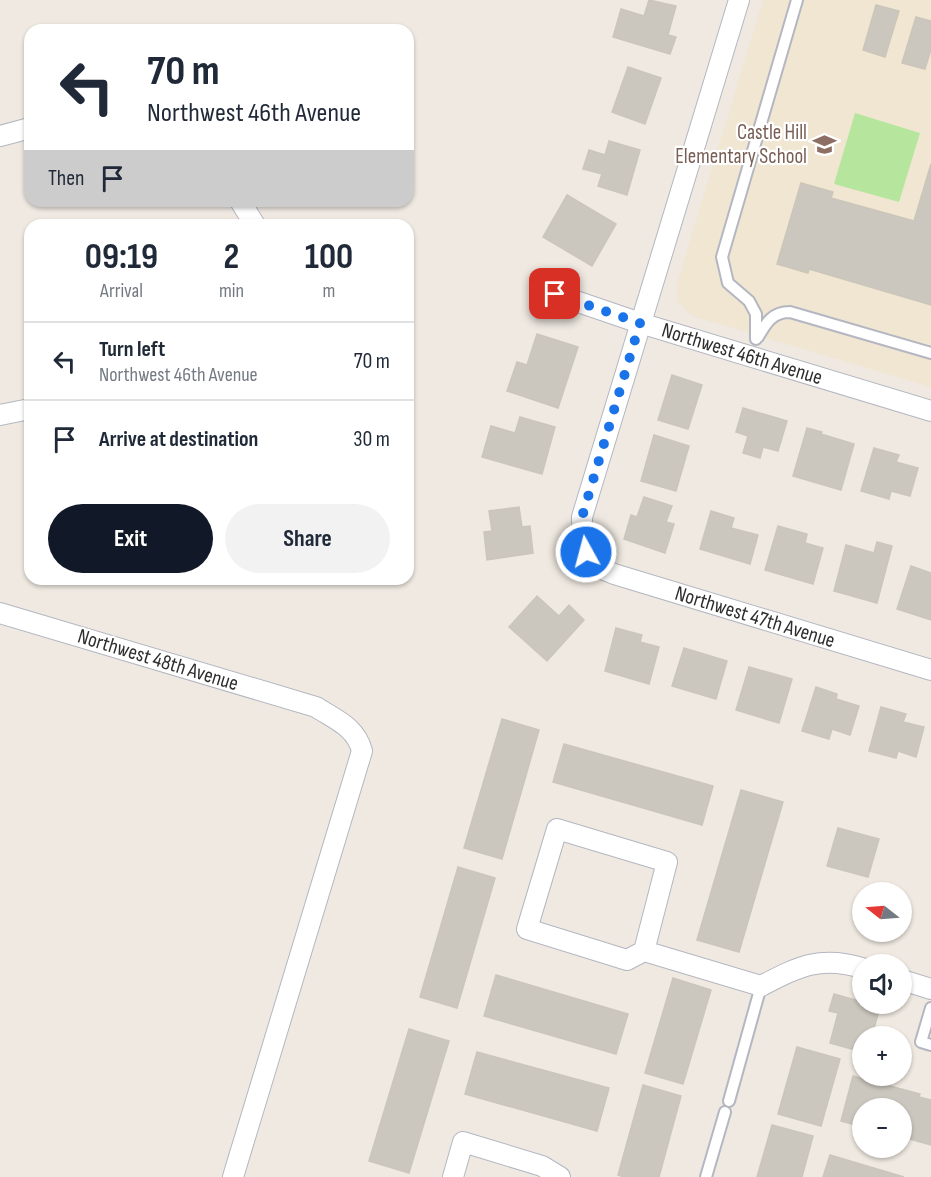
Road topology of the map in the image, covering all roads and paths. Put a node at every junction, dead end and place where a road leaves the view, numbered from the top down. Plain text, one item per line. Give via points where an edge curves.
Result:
1 (739, 0) edge
2 (797, 0) edge
3 (24, 130) edge
4 (0, 136) edge
5 (555, 294) dead end
6 (640, 323) junction
7 (754, 348) junction
8 (931, 353) edge
9 (24, 410) edge
10 (931, 411) edge
11 (0, 415) edge
12 (0, 613) edge
13 (931, 670) edge
14 (644, 951) junction
15 (852, 965) edge
16 (912, 983) edge
17 (761, 986) junction
18 (931, 989) edge
19 (931, 1008) edge
20 (931, 1045) edge
21 (729, 1101) dead end
22 (725, 1112) dead end
23 (233, 1177) edge
24 (453, 1177) edge
25 (560, 1177) edge
26 (706, 1177) edge

1 - 6 street
2 - 7 lane via 722,257 728,284 749,301 756,314
3 - 4 street
5 - 6 street, Northwest 46th Avenue
6 - 7 street, Northwest 46th Avenue
6 - 13 street, Northwest 47th Avenue via 582,517 586,552 595,565
7 - 8 lane via 774,315 790,312
7 - 10 street, Northwest 46th Avenue
9 - 11 street
12 - 23 street, Northwest 48th Avenue via 316,707 359,738 362,751
14 - 14 street via 667,862 557,829 526,929 627,960
14 - 17 street
15 - 17 street via 807,965
16 - 18 street
17 - 21 lane
19 - 20 lane via 921,1042
22 - 26 lane
24 - 25 street via 463,1142 542,1166

